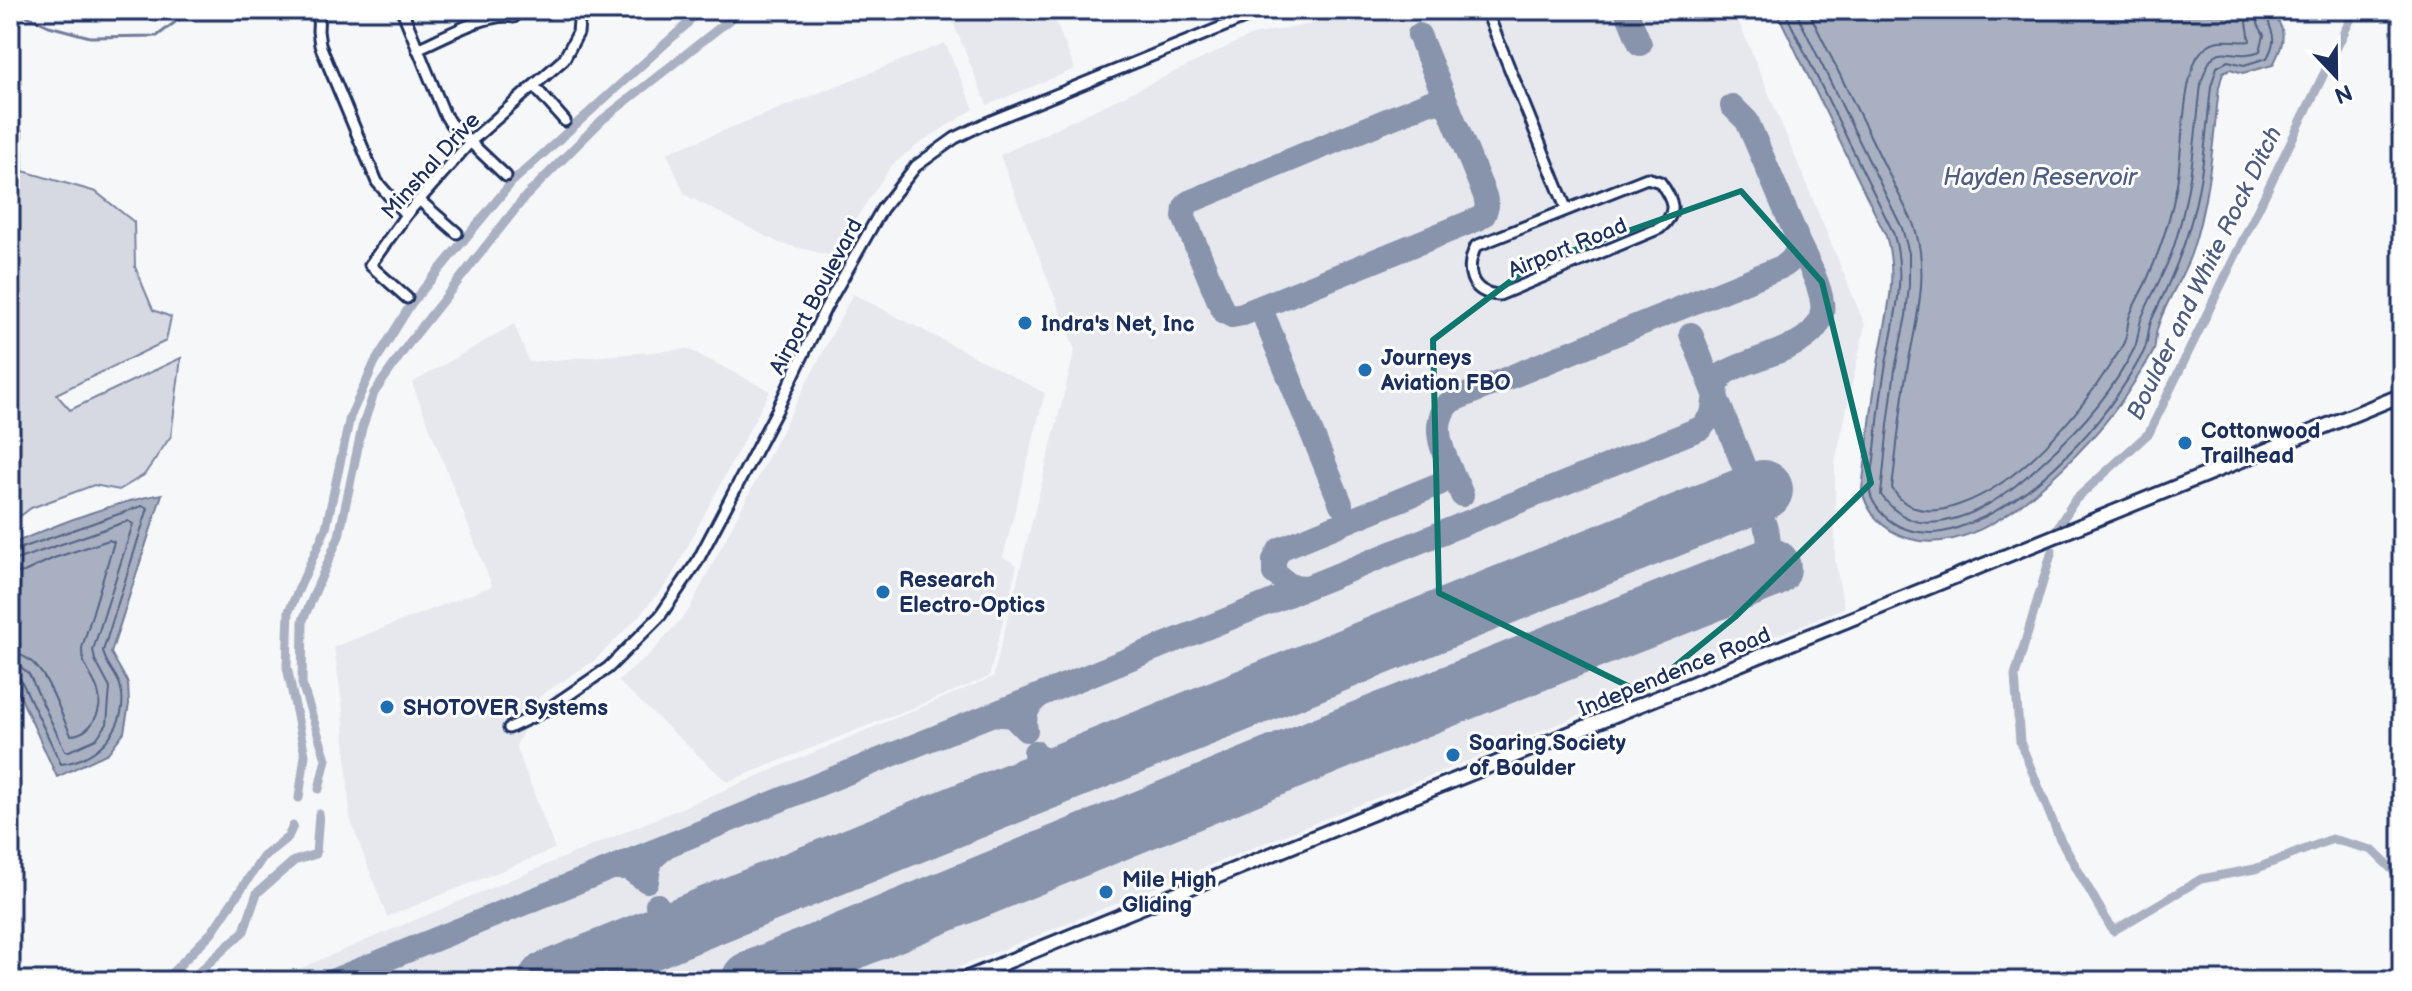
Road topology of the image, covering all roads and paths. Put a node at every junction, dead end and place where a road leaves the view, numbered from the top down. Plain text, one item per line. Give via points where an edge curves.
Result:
1 (319, 10) edge
2 (402, 10) edge
3 (1264, 10) edge
4 (1486, 10) edge
5 (514, 17) dead end
6 (584, 17) edge
7 (417, 49) junction
8 (534, 86) junction
9 (565, 121) dead end
10 (471, 141) junction
11 (506, 176) dead end
12 (419, 200) junction
13 (1566, 208) junction
14 (406, 215) junction
15 (457, 233) dead end
16 (407, 298) dead end
17 (2402, 395) edge
18 (509, 728) dead end
19 (960, 981) edge

1 - 14 street via 320,45 367,160 385,195
2 - 7 street
3 - 18 street, Airport Boulevard via 984,124 916,166 882,209 825,309 683,586 608,668 545,711
4 - 13 street, Airport Road
5 - 7 street via 491,18
6 - 8 street, Minshal Drive via 564,59
7 - 10 street via 444,113
8 - 9 street
8 - 10 street, Minshal Drive
10 - 11 street
10 - 12 street, Minshal Drive
12 - 14 street, Minshal Drive
12 - 15 street
13 - 13 street, Airport Road via 1647,178 1660,182 1674,205 1660,228 1499,295 1479,289 1468,262 1476,246
14 - 16 street, Minshal Drive via 370,265
17 - 19 street, Independence Road

